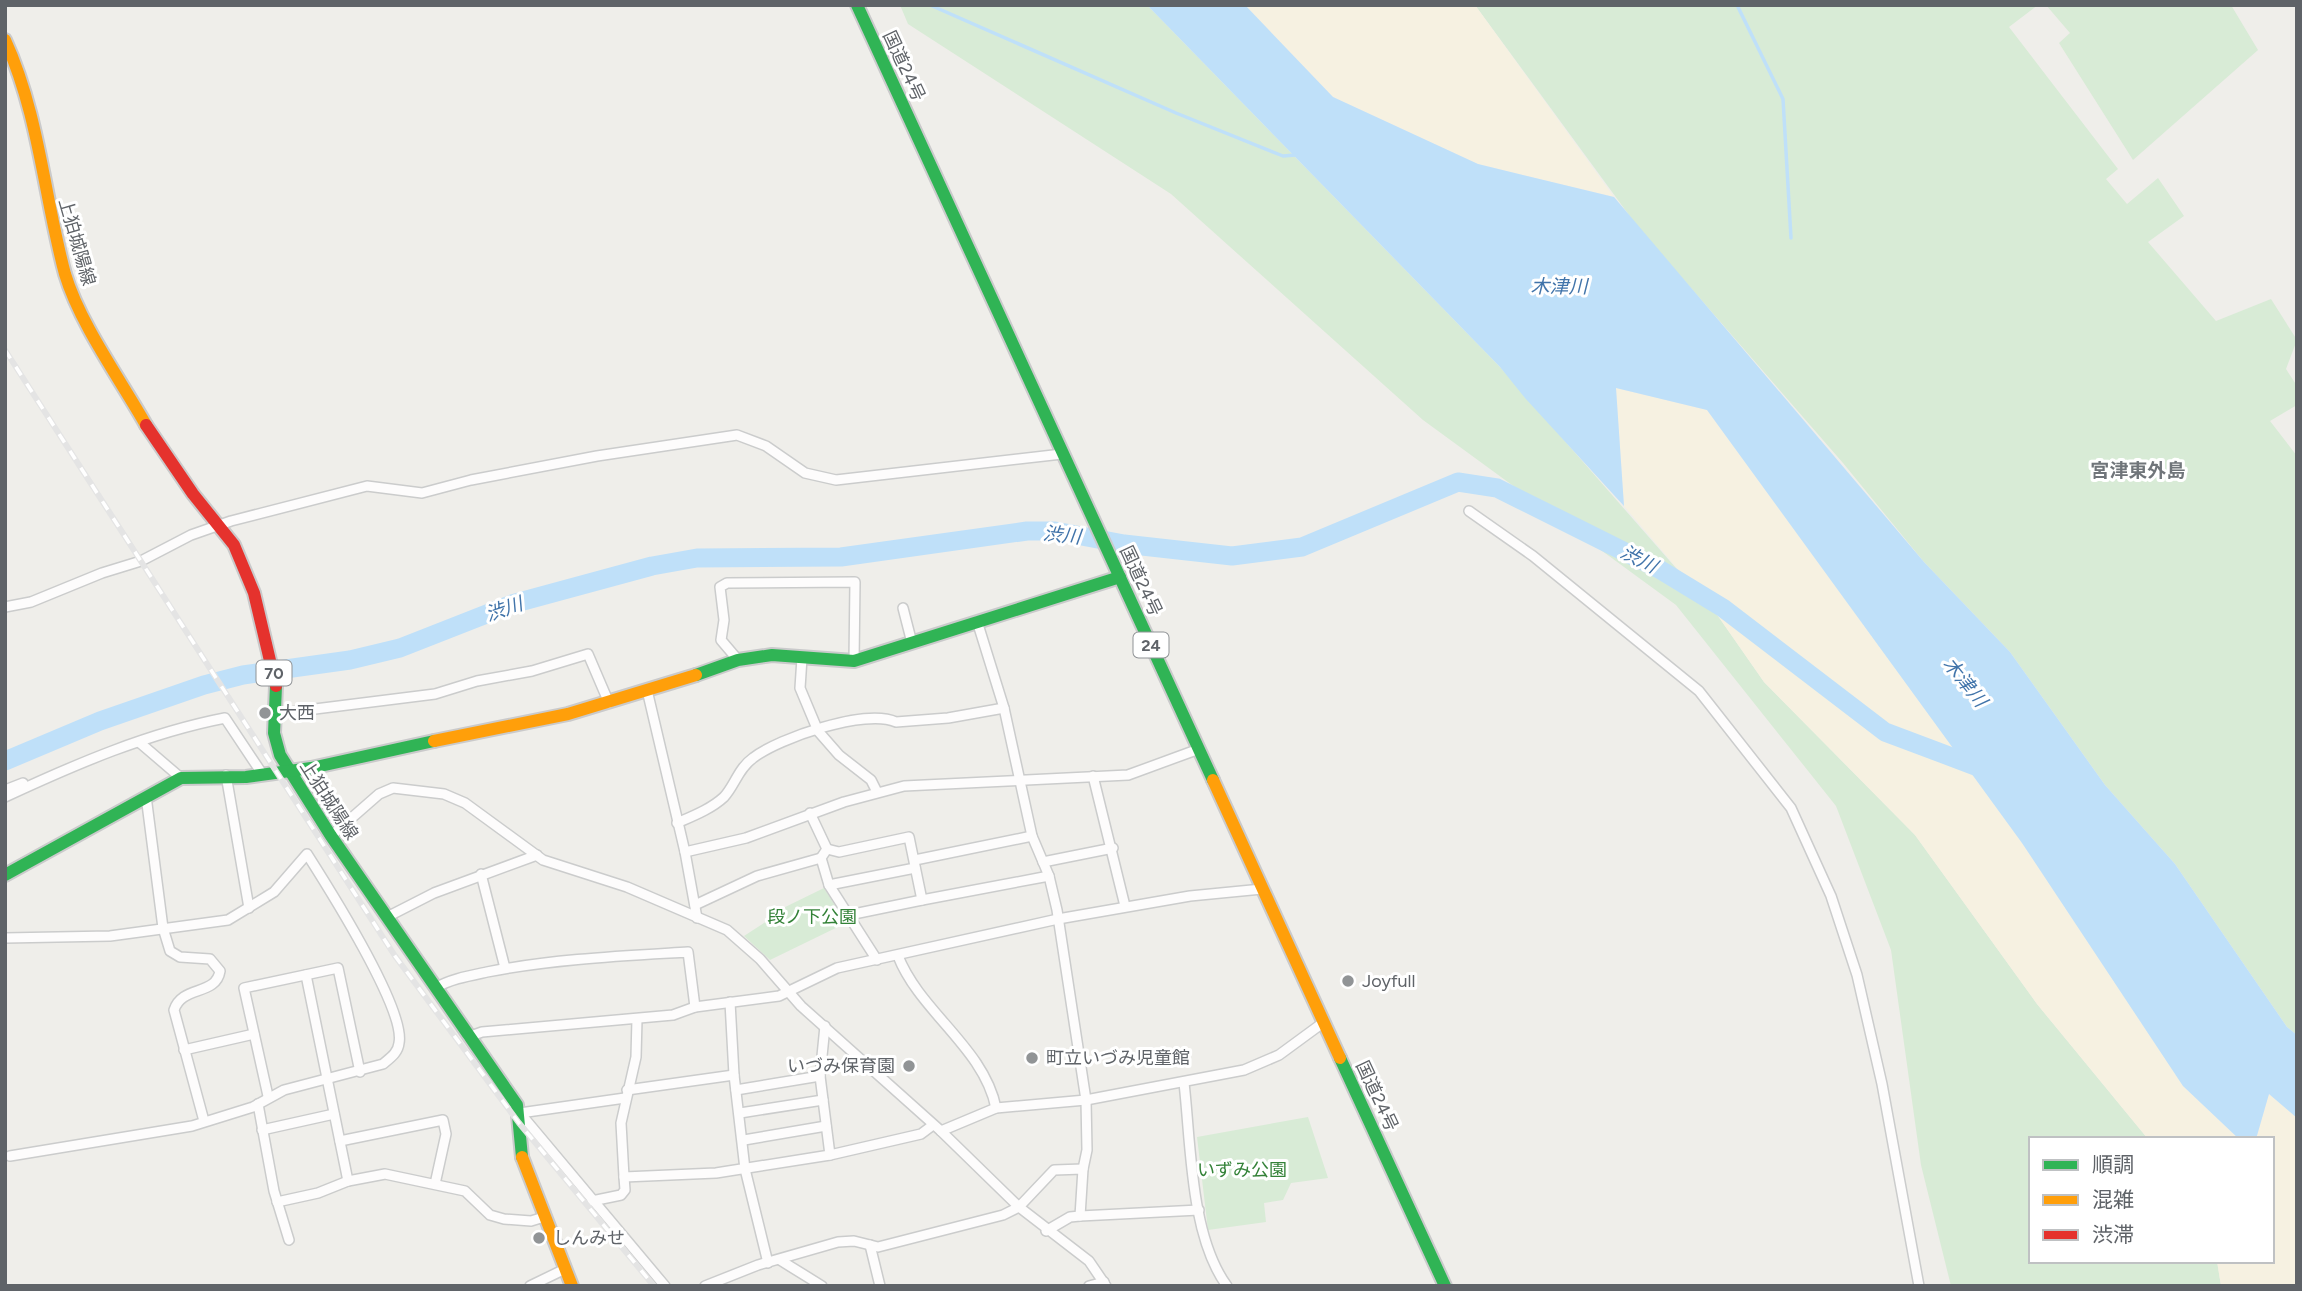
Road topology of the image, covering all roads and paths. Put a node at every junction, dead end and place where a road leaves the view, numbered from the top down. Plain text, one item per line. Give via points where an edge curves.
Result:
1 (856, 5) edge
2 (5, 40) edge
3 (1062, 454) junction
4 (1469, 511) dead end
5 (219, 525) junction
6 (1120, 577) junction
7 (5, 607) edge
8 (903, 608) dead end
9 (977, 621) junction
10 (912, 643) junction
11 (802, 658) junction
12 (738, 660) junction
13 (854, 661) junction
14 (647, 690) junction
15 (609, 703) junction
16 (1004, 709) junction
17 (275, 714) junction
18 (818, 731) junction
19 (139, 743) junction
20 (1199, 750) junction
21 (288, 771) junction
22 (226, 775) junction
23 (263, 775) junction
24 (1093, 776) junction
25 (181, 778) junction
26 (1019, 780) junction
27 (33, 784) junction
28 (5, 790) edge
29 (877, 792) junction
30 (146, 796) junction
31 (5, 797) edge
32 (810, 813) junction
33 (677, 823) junction
34 (331, 836) junction
35 (1032, 836) junction
36 (1113, 848) junction
37 (827, 849) junction
38 (685, 852) junction
39 (537, 855) junction
40 (821, 858) junction
41 (1043, 862) junction
42 (915, 864) junction
43 (481, 874) junction
44 (5, 875) edge
45 (1049, 876) junction
46 (828, 886) junction
47 (1262, 889) junction
48 (922, 901) junction
49 (695, 905) junction
50 (1125, 906) junction
51 (249, 908) junction
52 (849, 915) junction
53 (387, 917) junction
54 (697, 918) junction
55 (1059, 919) junction
56 (163, 928) junction
57 (5, 938) edge
58 (898, 956) junction
59 (877, 960) junction
60 (505, 968) junction
61 (306, 975) junction
62 (435, 988) junction
63 (789, 991) junction
64 (730, 1002) junction
65 (695, 1007) junction
66 (637, 1020) junction
67 (1324, 1021) junction
68 (825, 1026) junction
69 (254, 1034) junction
70 (468, 1037) junction
71 (184, 1050) junction
72 (360, 1072) junction
73 (734, 1075) junction
74 (820, 1076) junction
75 (328, 1079) junction
76 (1184, 1083) junction
77 (736, 1090) junction
78 (626, 1094) junction
79 (268, 1096) junction
80 (823, 1100) junction
81 (1086, 1100) junction
82 (258, 1104) junction
83 (996, 1108) junction
84 (740, 1113) junction
85 (334, 1114) junction
86 (520, 1114) junction
87 (204, 1121) junction
88 (826, 1126) junction
89 (937, 1128) junction
90 (262, 1130) junction
91 (744, 1140) junction
92 (340, 1141) junction
93 (830, 1155) junction
94 (10, 1156) dead end
95 (746, 1169) junction
96 (1083, 1169) junction
97 (624, 1177) junction
98 (348, 1181) junction
99 (435, 1184) junction
100 (592, 1201) junction
101 (277, 1202) junction
102 (1018, 1207) junction
103 (1199, 1210) junction
104 (1080, 1216) junction
105 (544, 1217) junction
106 (1046, 1231) junction
107 (289, 1240) dead end
108 (870, 1245) junction
109 (780, 1260) junction
110 (768, 1262) junction
111 (565, 1269) junction
112 (1105, 1284) edge
113 (530, 1286) edge
114 (572, 1286) edge
115 (665, 1286) edge
116 (705, 1286) edge
117 (821, 1286) edge
118 (880, 1286) edge
119 (1088, 1286) edge
120 (1227, 1286) edge
121 (1445, 1286) edge
122 (1919, 1286) edge

1 - 3 main road, 国道24号 / 24
2 - 5 main road, 上狛城陽線 / 70 via 29,109 62,262 81,312 149,430
3 - 5 street via 836,480 806,473 766,446 737,435 584,459 422,493 367,486
3 - 6 main road, 国道24号 / 24
4 - 122 street via 1533,556 1699,691 1791,808 1831,896 1857,975
5 - 7 street via 141,561 31,602
5 - 17 main road, 上狛城陽線 / 70 via 234,545 254,593 276,684
6 - 9 main road
6 - 20 main road, 国道24号 / 24
8 - 10 street
9 - 10 main road
9 - 16 street
10 - 13 main road
11 - 12 main road via 772,655
11 - 13 main road
11 - 18 street via 800,688
12 - 13 street via 721,640 720,587 727,583 855,582
12 - 14 main road
14 - 15 main road
14 - 33 street
15 - 17 street via 588,654 435,694
15 - 21 main road
16 - 18 street via 897,722 889,718 860,720
16 - 26 street
17 - 21 main road, 上狛城陽線 / 70 via 274,733
18 - 29 street
18 - 33 street via 755,756 737,773 725,795
19 - 23 street via 225,718
19 - 25 street
19 - 27 street
20 - 24 street via 1129,775
20 - 47 main road, 国道24号 / 24
21 - 23 main road
21 - 34 main road, 上狛城陽線 / 70
22 - 23 main road
22 - 25 main road
22 - 51 street
24 - 26 street
24 - 36 street
25 - 30 main road
26 - 29 street via 904,786
26 - 35 street
27 - 28 street
27 - 31 street
29 - 32 street
30 - 44 main road
30 - 56 street
32 - 37 street
32 - 38 street via 746,838
33 - 38 street
34 - 39 street via 379,794 405,788 444,794 465,803
34 - 53 main road, 上狛城陽線 / 70
35 - 41 street
35 - 42 street
36 - 41 street
36 - 50 street
37 - 40 street
37 - 42 street via 839,852 909,838
38 - 49 street
39 - 43 street
39 - 54 street
40 - 46 street
40 - 49 street via 757,876
41 - 45 street
42 - 46 street
42 - 48 street
43 - 53 street
43 - 60 street
45 - 48 street
45 - 55 street
46 - 52 street
47 - 50 street
47 - 67 main road, 国道24号 / 24
48 - 52 street
49 - 54 street
50 - 55 street
51 - 56 street via 228,920
51 - 72 street via 274,892 307,854 367,953 398,1025 400,1042 395,1054
52 - 59 street
53 - 62 main road, 上狛城陽線 / 70
54 - 63 street via 727,930
55 - 58 street
55 - 81 street
56 - 57 street via 55,939
56 - 71 street via 173,955 210,959 220,971 212,986 187,994 176,1005
58 - 59 street
58 - 83 street via 933,1013 974,1061
59 - 63 street via 837,968
60 - 62 street
60 - 65 street via 688,952
61 - 69 street via 244,988
61 - 72 street via 338,968
61 - 75 street
62 - 70 main road, 上狛城陽線 / 70
63 - 64 street
63 - 68 street
64 - 65 street
64 - 73 street
65 - 66 street
66 - 70 street via 482,1032
66 - 78 street via 636,1057
67 - 76 street via 1279,1055 1244,1070
67 - 121 main road, 国道24号 / 24
68 - 74 street
68 - 89 street
69 - 71 street
69 - 79 street
70 - 86 main road, 上狛城陽線 / 70
71 - 87 street
72 - 75 street
73 - 77 street
73 - 78 street
74 - 77 street
74 - 80 street
75 - 79 street
75 - 85 street
76 - 81 street
76 - 103 street
77 - 84 street
78 - 86 street
78 - 97 street via 621,1123
79 - 82 street
80 - 84 street
80 - 88 street
81 - 83 street
81 - 96 street
82 - 87 street
82 - 90 street
83 - 89 street
84 - 91 street
85 - 90 street
85 - 92 street
86 - 100 street
86 - 105 main road via 517,1132 522,1162
87 - 94 street
88 - 91 street
88 - 93 street
89 - 93 street
89 - 102 street
90 - 101 street
91 - 95 street
92 - 98 street
92 - 99 street via 443,1120 446,1134
93 - 95 street
95 - 97 street
95 - 110 street
96 - 102 street via 1054,1170
96 - 104 street
97 - 100 street via 621,1195
98 - 99 street via 384,1174
98 - 101 street
99 - 105 street via 465,1191 489,1215 531,1221
100 - 115 street
101 - 107 street
102 - 106 street
102 - 108 street via 966,1227
103 - 104 street
103 - 120 street via 1211,1258
104 - 106 street
105 - 111 main road
106 - 112 street via 1089,1261
108 - 109 street via 838,1242
108 - 118 street
109 - 110 street
109 - 117 street
110 - 116 street
111 - 113 street
111 - 114 main road
112 - 119 street

